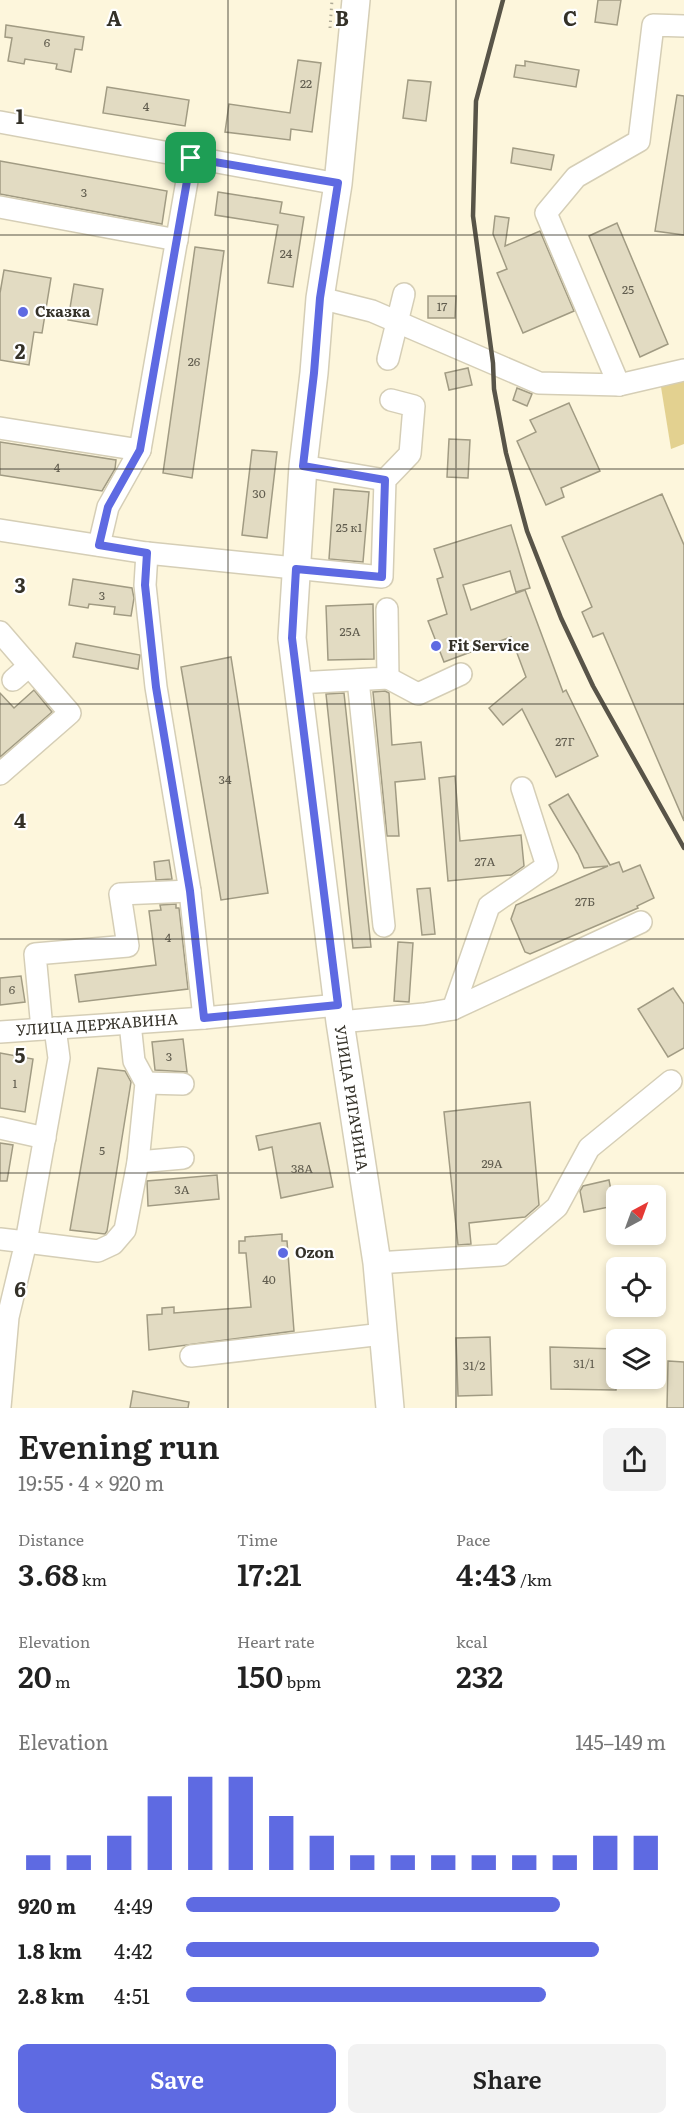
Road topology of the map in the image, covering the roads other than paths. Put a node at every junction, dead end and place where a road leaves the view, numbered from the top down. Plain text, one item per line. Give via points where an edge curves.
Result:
1 (356, 0) edge
2 (684, 26) edge
3 (0, 122) edge
4 (191, 158) junction
5 (338, 183) junction
6 (0, 207) edge
7 (177, 240) junction
8 (404, 294) dead end
9 (320, 298) junction
10 (397, 322) junction
11 (388, 359) dead end
12 (684, 370) edge
13 (619, 385) junction
14 (391, 400) dead end
15 (0, 428) edge
16 (140, 450) junction
17 (303, 466) junction
18 (385, 480) junction
19 (0, 530) edge
20 (99, 545) junction
21 (147, 553) junction
22 (296, 569) junction
23 (387, 609) dead end
24 (0, 632) edge
25 (30, 666) junction
26 (461, 675) dead end
27 (388, 678) junction
28 (13, 680) dead end
29 (358, 680) junction
30 (297, 683) junction
31 (0, 774) edge
32 (522, 788) dead end
33 (190, 891) junction
34 (641, 922) dead end
35 (384, 926) dead end
36 (453, 1009) junction
37 (339, 1014) junction
38 (204, 1018) junction
39 (129, 1023) junction
40 (48, 1029) junction
41 (0, 1032) edge
42 (671, 1081) dead end
43 (146, 1083) junction
44 (183, 1084) dead end
45 (0, 1128) edge
46 (45, 1138) junction
47 (183, 1158) dead end
48 (138, 1162) junction
49 (0, 1239) edge
50 (26, 1242) junction
51 (376, 1263) junction
52 (4, 1316) edge
53 (383, 1334) junction
54 (190, 1356) dead end
55 (0, 1407) edge
56 (5, 1408) edge
57 (390, 1408) edge

1 - 5 main road, УЛИЦА РИГАЧИНА
2 - 13 street via 653,25 639,141 576,177 546,213
3 - 4 street
4 - 5 street
4 - 7 street
5 - 9 main road, УЛИЦА РИГАЧИНА
6 - 7 street
7 - 16 street
8 - 10 street
9 - 10 street via 372,311
9 - 17 main road, УЛИЦА РИГАЧИНА
10 - 11 street
10 - 13 street via 539,383
12 - 13 street
14 - 18 street via 414,406 410,454
15 - 16 street
16 - 20 street via 108,507
17 - 18 street
17 - 22 main road, УЛИЦА РИГАЧИНА
18 - 22 street via 382,577
19 - 20 street
20 - 21 street
21 - 22 street
21 - 33 street via 145,585 156,687
22 - 30 main road, УЛИЦА РИГАЧИНА via 292,638
23 - 27 street
24 - 25 street
25 - 28 street
25 - 31 street via 70,713
26 - 27 street via 418,694
27 - 29 street
29 - 30 street
29 - 35 street
30 - 37 main road, УЛИЦА РИГАЧИНА
32 - 36 street via 547,866 489,906
33 - 38 street
33 - 40 street via 120,894 128,946 35,954
34 - 36 street, УЛИЦА ДЕРЖАВИНА
36 - 37 street, УЛИЦА ДЕРЖАВИНА via 424,1014
37 - 38 street, УЛИЦА ДЕРЖАВИНА
37 - 51 main road, УЛИЦА РИГАЧИНА
38 - 39 street, УЛИЦА ДЕРЖАВИНА
39 - 40 street, УЛИЦА ДЕРЖАВИНА
39 - 43 street via 134,1061
40 - 41 street, УЛИЦА ДЕРЖАВИНА
40 - 46 street via 59,1058
42 - 51 street via 589,1148 557,1207 501,1255
43 - 44 street
43 - 48 street
45 - 46 street
46 - 50 street
47 - 48 street
48 - 50 street via 125,1230 113,1244 98,1251
49 - 50 street
50 - 52 street
51 - 53 main road, УЛИЦА РИГАЧИНА
52 - 55 street
53 - 54 street
53 - 57 main road, УЛИЦА РИГАЧИНА
55 - 56 street

